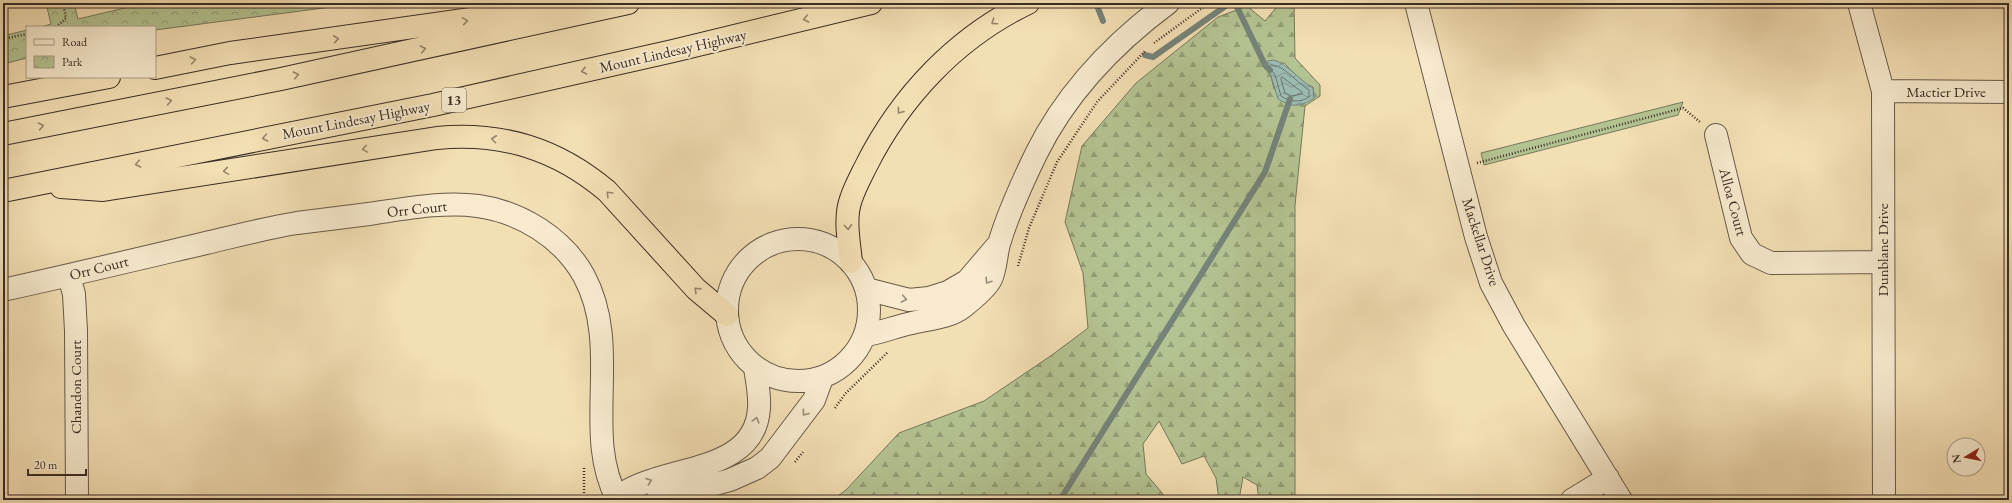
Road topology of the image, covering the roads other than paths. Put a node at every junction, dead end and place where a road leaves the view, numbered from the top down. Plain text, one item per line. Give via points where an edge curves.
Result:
1 (628, 3) edge
2 (871, 3) edge
3 (1028, 3) edge
4 (1168, 3) edge
5 (1416, 3) edge
6 (1859, 3) edge
7 (585, 14) junction
8 (156, 68) edge
9 (103, 78) edge
10 (1883, 91) junction
11 (2009, 92) edge
12 (3, 96) edge
13 (3, 134) edge
14 (1716, 135) road end
15 (34, 185) junction
16 (3, 191) edge
17 (999, 244) junction
18 (851, 262) junction
19 (1883, 262) junction
20 (69, 276) junction
21 (866, 289) junction
22 (3, 290) edge
23 (727, 315) junction
24 (865, 336) junction
25 (755, 368) junction
26 (822, 378) junction
27 (1608, 478) junction
28 (616, 499) edge
29 (76, 500) edge
30 (657, 500) edge
31 (1572, 500) edge
32 (1621, 500) edge
33 (1884, 500) edge

1 - 7 highway
2 -> 15 highway, Mount Lindesay Highway / 13 via 433,105
3 -> 18 highway via 1007,13 953,53 927,77 892,121 877,144 850,199 848,216
4 - 17 street via 1142,22 1087,76 1062,111 1037,153
5 - 27 street, Mackellar Drive via 1476,237 1492,283 1514,326
6 - 10 street, Dunblane Drive
8 -> 7 highway via 230,53 527,11
13 -> 7 highway via 281,79
9 - 12 highway
10 - 11 street, Mactier Drive
10 - 19 street, Dunblane Drive
14 - 19 street, Alloa Court via 1741,238 1752,254 1771,263
15 - 16 highway, Mount Lindesay Highway / 13
23 -> 15 highway via 696,289 613,197 595,181 538,149 500,139 457,136 437,138 103,190
21 -> 17 street via 909,300 929,298 948,292 967,281
17 -> 24 street via 991,279 962,308 943,316
18 - 21 street
18 - 23 street via 836,249 818,241 798,238 779,241 746,261 734,277 728,296
19 - 33 street, Dunblane Drive
20 - 22 street, Orr Court
20 - 28 street, Orr Court via 296,224 419,207 477,206 524,219 548,235 568,254 584,275 594,298 601,321 603,351 605,466
20 - 29 street, Chandon Court via 74,294 76,331
21 - 24 street via 870,312
23 - 25 street via 731,335 741,354
24 - 26 street via 855,354 841,368
25 - 26 street via 771,377 788,382
28 -> 25 street via 639,485 707,464 736,452 748,439 755,426 759,409
26 -> 30 street via 814,400 770,458 757,468 730,480
27 - 31 street
27 - 32 street, Mackellar Drive

